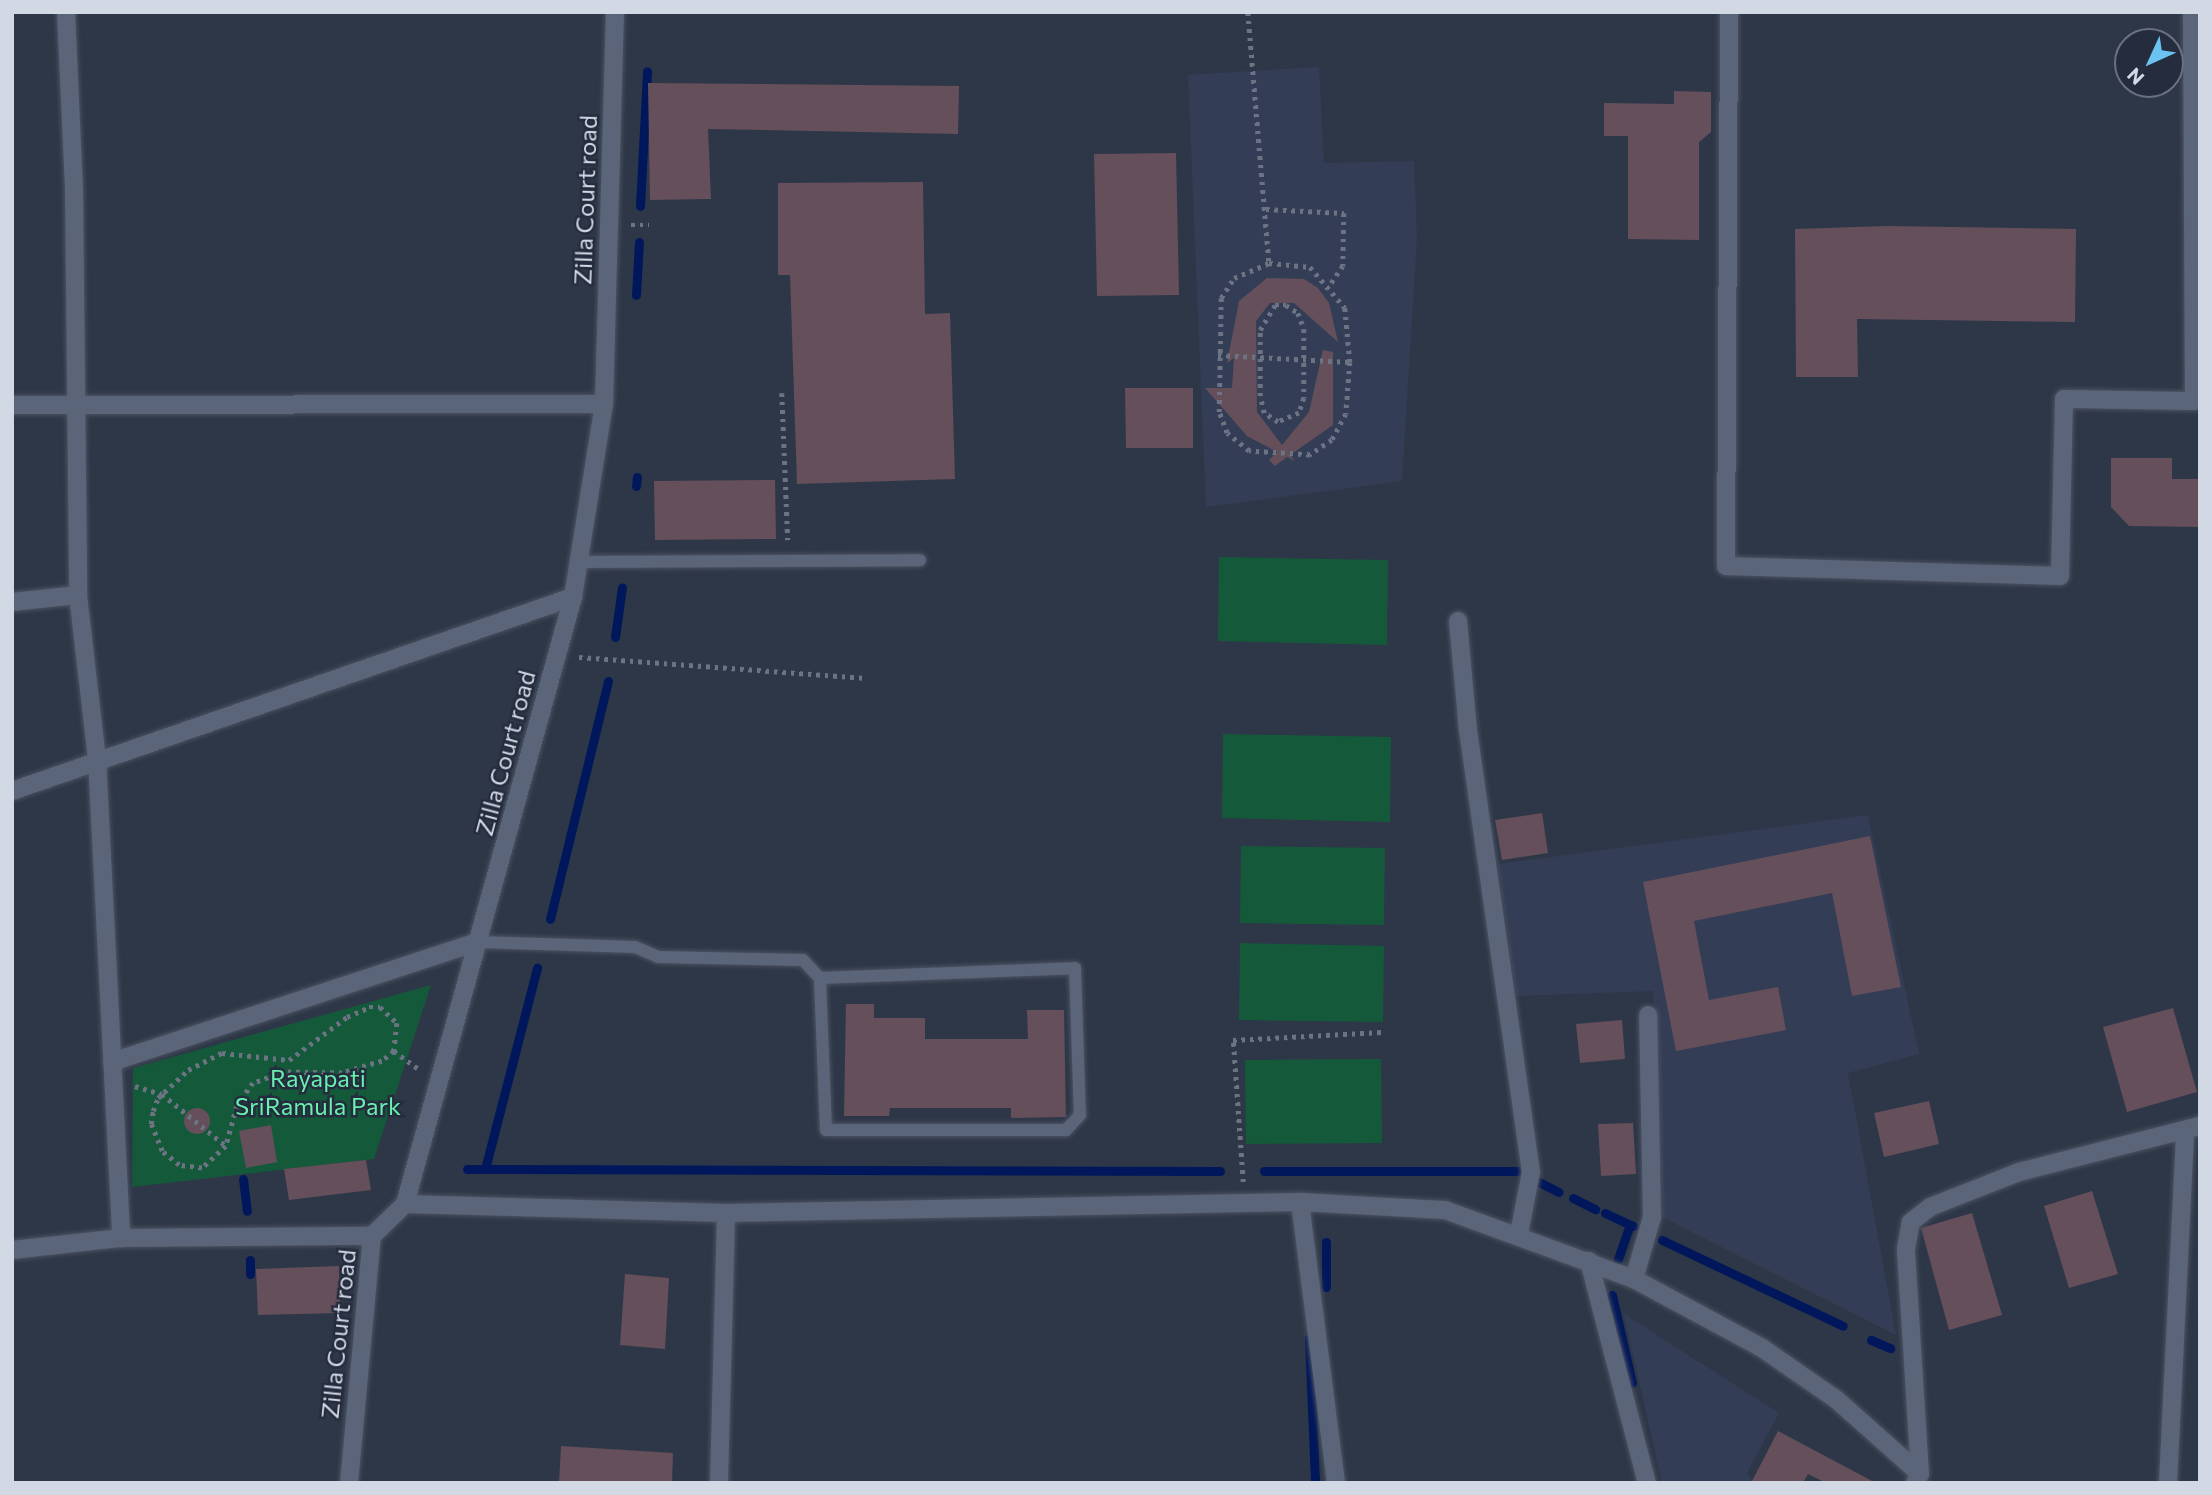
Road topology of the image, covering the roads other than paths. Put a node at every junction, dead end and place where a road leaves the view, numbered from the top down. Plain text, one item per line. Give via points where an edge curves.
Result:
1 (66, 12) edge
2 (615, 12) edge
3 (1729, 12) edge
4 (2192, 12) edge
5 (74, 404) junction
6 (604, 404) junction
7 (12, 405) edge
8 (920, 560) dead end
9 (578, 562) junction
10 (78, 595) junction
11 (573, 597) junction
12 (12, 602) edge
13 (1458, 621) dead end
14 (97, 758) junction
15 (12, 791) edge
16 (478, 942) junction
17 (820, 978) junction
18 (1648, 1015) dead end
19 (112, 1062) junction
20 (2192, 1128) edge
21 (1300, 1202) junction
22 (405, 1204) junction
23 (726, 1213) junction
24 (1519, 1234) junction
25 (372, 1236) junction
26 (121, 1238) junction
27 (12, 1250) edge
28 (1589, 1261) junction
29 (1634, 1279) junction
30 (1918, 1479) edge
31 (349, 1483) edge
32 (719, 1483) edge
33 (1336, 1483) edge
34 (1647, 1483) edge
35 (2168, 1483) edge

1 - 5 street via 74,188
2 - 6 street, Zilla Court road
3 - 4 street via 1726,566 2060,576 2064,399 2194,401
5 - 6 street
5 - 7 street
5 - 10 street
6 - 9 street, Zilla Court road
8 - 9 lane
9 - 11 street, Zilla Court road
10 - 12 street
10 - 14 street
11 - 14 street
11 - 16 street, Zilla Court road
13 - 24 street via 1468,730 1531,1172
14 - 15 street
14 - 19 street
16 - 17 lane via 635,947 658,957 803,960
16 - 19 street
16 - 22 street, Zilla Court road
17 - 17 lane via 1075,968 1080,1115 1066,1129 826,1129
18 - 29 street via 1652,1217
19 - 26 street
20 - 30 street via 2020,1172 1930,1207 1911,1222 1906,1249
20 - 35 street
21 - 23 street
21 - 24 street via 1445,1210
21 - 33 street
22 - 23 street
22 - 25 street, Zilla Court road
23 - 32 street
24 - 28 street
25 - 26 street
25 - 31 street, Zilla Court road
26 - 27 street
28 - 29 street
28 - 34 street
29 - 30 street via 1794,1370 1837,1400

